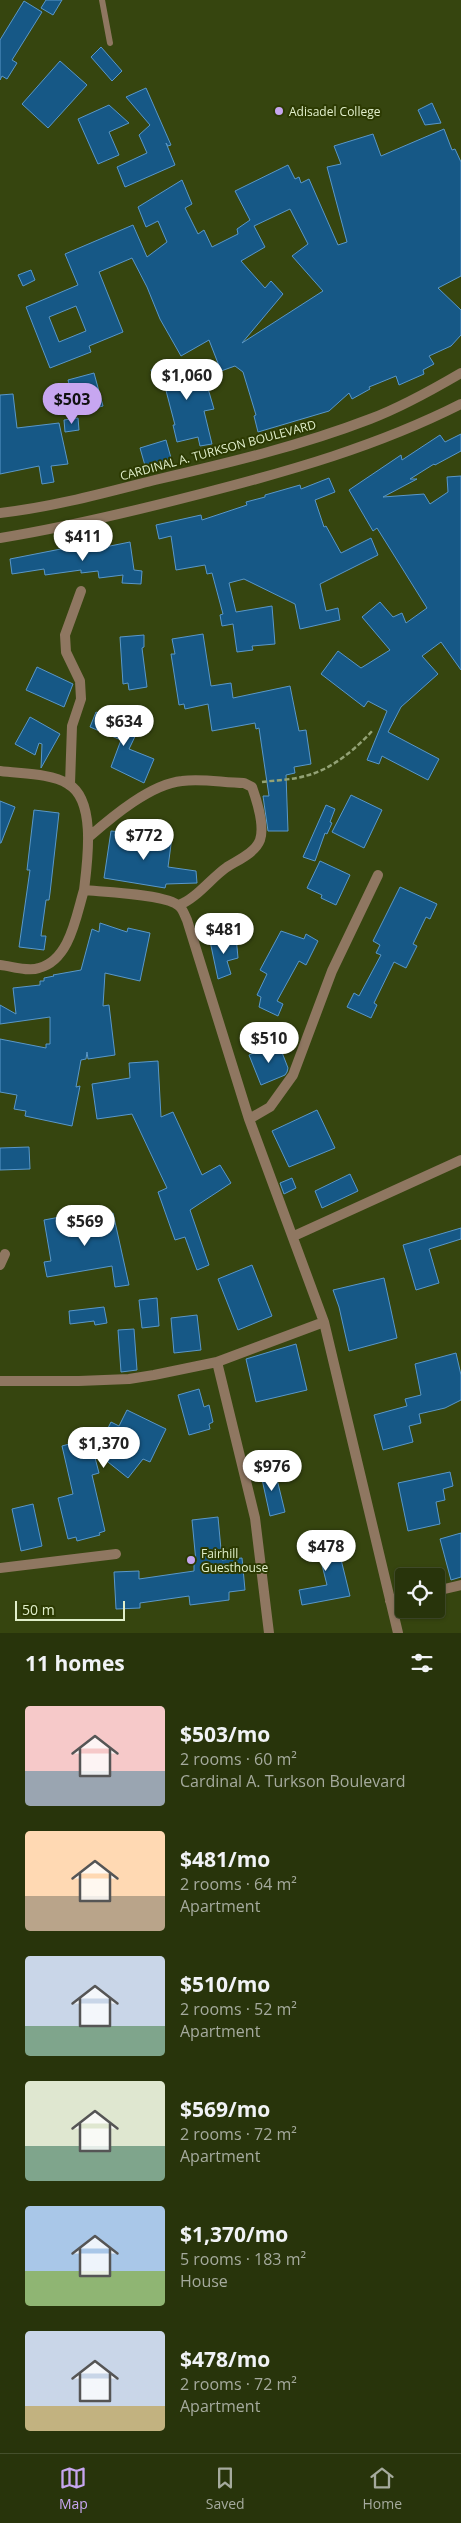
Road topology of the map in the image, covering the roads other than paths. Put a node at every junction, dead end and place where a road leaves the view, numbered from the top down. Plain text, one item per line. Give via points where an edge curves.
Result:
1 (102, 0) edge
2 (110, 43) dead end
3 (461, 373) edge
4 (461, 404) edge
5 (0, 513) edge
6 (0, 538) edge
7 (81, 591) dead end
8 (0, 771) edge
9 (70, 784) junction
10 (90, 836) junction
11 (378, 875) dead end
12 (84, 890) junction
13 (179, 905) junction
14 (0, 965) edge
15 (249, 1118) junction
16 (461, 1160) edge
17 (294, 1236) junction
18 (5, 1254) dead end
19 (0, 1265) edge
20 (324, 1322) junction
21 (217, 1362) junction
22 (0, 1381) edge
23 (116, 1554) dead end
24 (0, 1568) edge
25 (461, 1585) edge
26 (445, 1589) edge
27 (395, 1600) edge
28 (390, 1601) junction
29 (269, 1633) edge
30 (398, 1633) edge

1 - 2 lane
3 - 5 street, CARDINAL A. TURKSON BOULEVARD via 371,419 303,442 112,491 30,510
4 - 6 street via 333,458 116,516
7 - 9 street via 65,635 66,652 80,681 81,698 72,726
8 - 9 street
9 - 10 street via 85,810
10 - 12 street
10 - 13 street via 139,799 179,781 244,783 252,787 260,818 260,840 186,903
11 - 15 street via 332,971 293,1075 270,1107
12 - 13 street via 146,896
12 - 14 street via 71,933 56,958 39,968
13 - 15 street via 194,934
15 - 17 street
16 - 17 street
17 - 20 street
18 - 19 street
20 - 21 street
20 - 28 street
21 - 22 street via 129,1379
21 - 29 street via 255,1518
23 - 24 street
25 - 26 street
27 - 28 street
28 - 30 street

